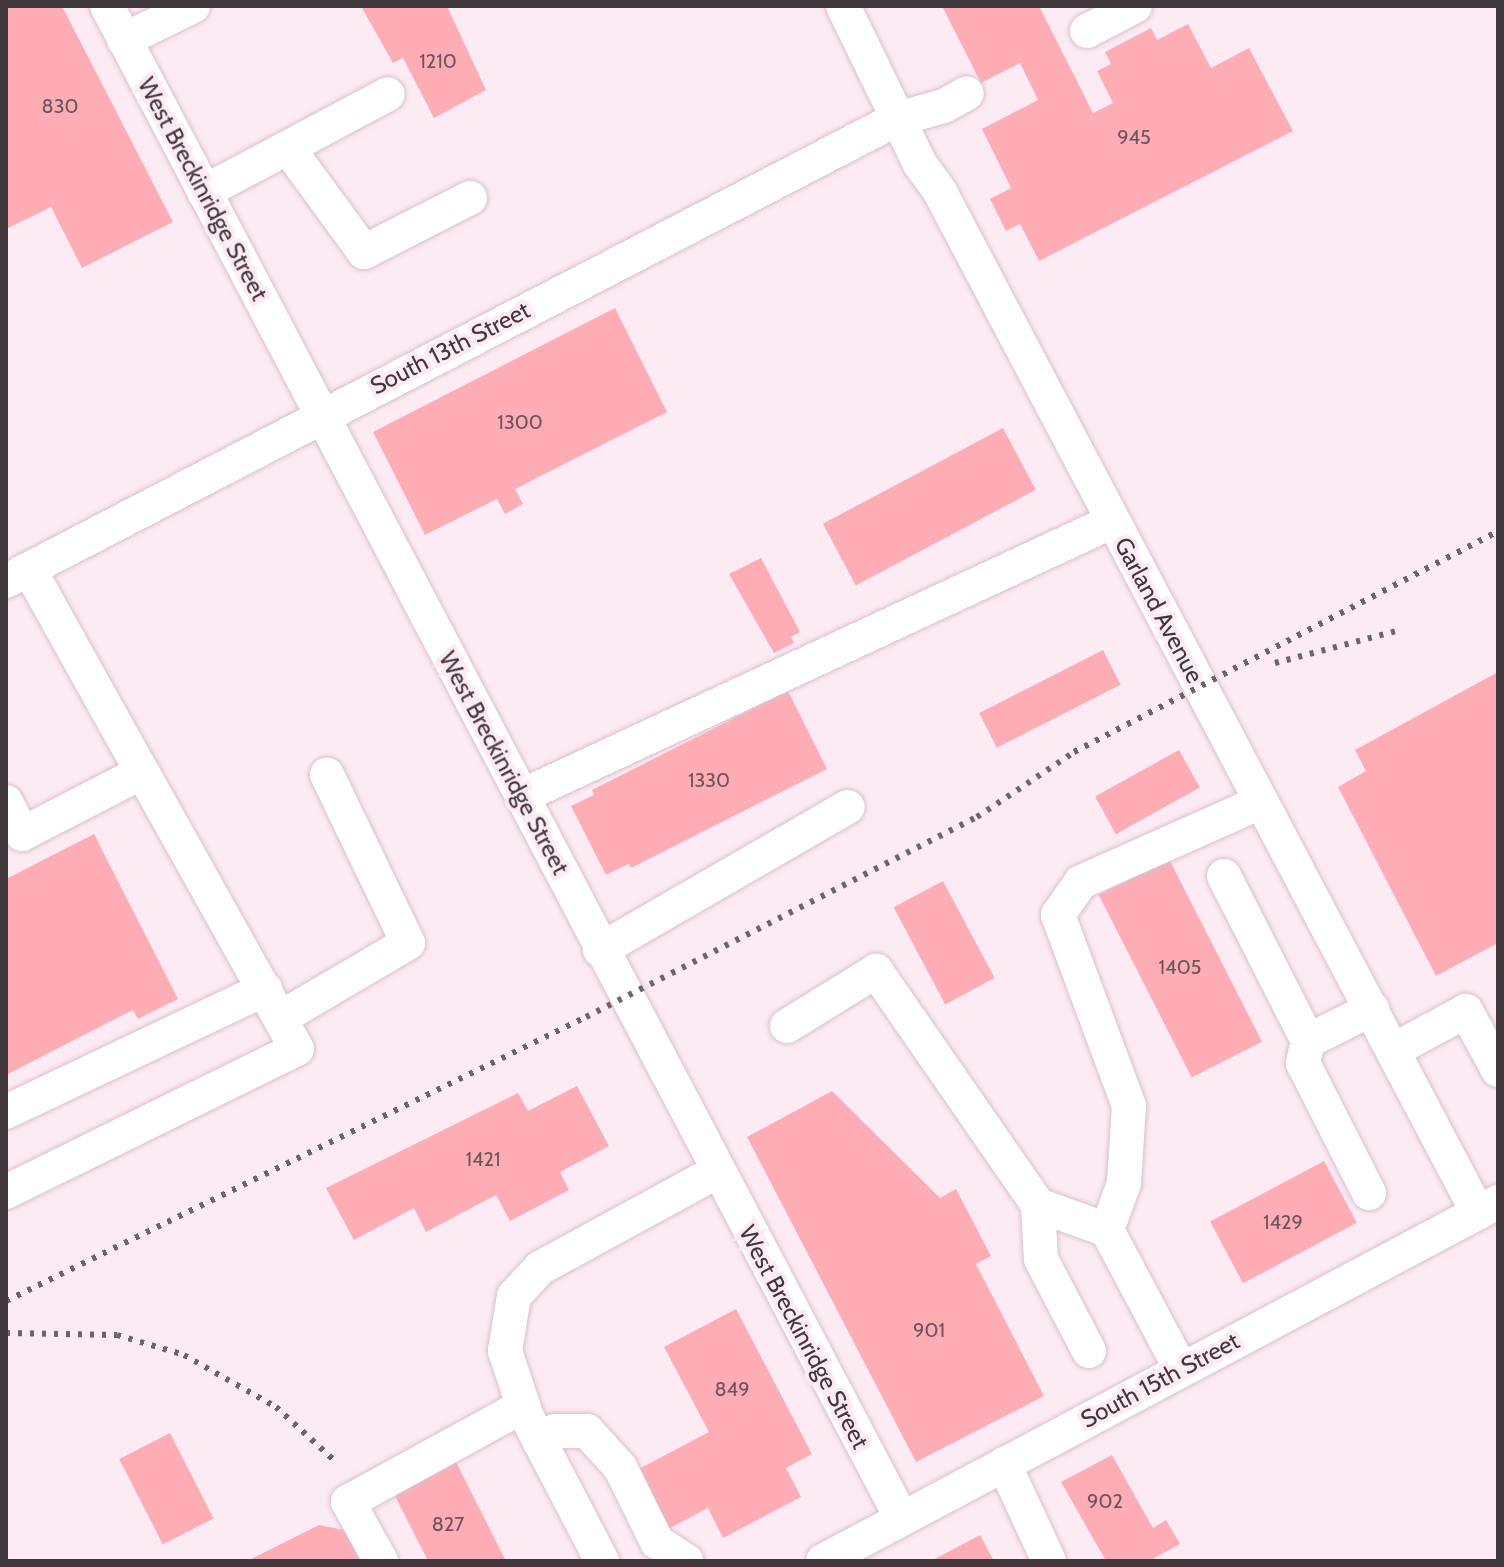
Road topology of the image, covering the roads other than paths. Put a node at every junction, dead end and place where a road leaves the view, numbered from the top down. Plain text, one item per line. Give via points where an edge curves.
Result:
1 (107, 6) edge
2 (193, 6) edge
3 (843, 6) edge
4 (1135, 6) edge
5 (1087, 31) dead end
6 (124, 40) junction
7 (967, 93) dead end
8 (388, 94) dead end
9 (897, 119) junction
10 (288, 148) junction
11 (204, 192) junction
12 (470, 198) dead end
13 (320, 414) junction
14 (1113, 521) junction
15 (18, 575) edge
16 (142, 772) junction
17 (327, 775) dead end
18 (522, 796) junction
19 (6, 802) edge
20 (1261, 802) junction
21 (848, 807) dead end
22 (1224, 876) dead end
23 (600, 950) junction
24 (273, 1003) junction
25 (1372, 1009) junction
26 (787, 1026) dead end
27 (1308, 1041) junction
28 (1394, 1050) junction
29 (1498, 1070) edge
30 (6, 1112) edge
31 (718, 1171) junction
32 (6, 1192) edge
33 (1369, 1193) dead end
34 (1038, 1205) junction
35 (1488, 1207) edge
36 (1107, 1230) junction
37 (1089, 1351) dead end
38 (1181, 1369) junction
39 (523, 1406) junction
40 (539, 1441) junction
41 (1004, 1464) junction
42 (902, 1519) junction
43 (381, 1561) edge
44 (602, 1561) edge
45 (686, 1561) edge
46 (823, 1561) edge
47 (1049, 1561) edge

1 - 6 street, West Breckinridge Street
2 - 6 street
3 - 9 street, Garland Avenue
4 - 5 street
6 - 11 street, West Breckinridge Street
7 - 9 street, South 13th Street via 944,106
8 - 10 street
9 - 13 street, South 13th Street
9 - 14 street, Garland Avenue
10 - 11 street
10 - 12 street via 364,252
11 - 13 street, West Breckinridge Street
13 - 15 street, South 13th Street
13 - 18 street, West Breckinridge Street
14 - 18 street
14 - 20 street, Garland Avenue
15 - 16 street
16 - 19 street via 22,834
16 - 24 street
17 - 24 street via 408,943
18 - 23 street, West Breckinridge Street
20 - 25 street, Garland Avenue
20 - 36 street via 1081,882 1058,915 1129,1106 1124,1183
21 - 23 street
22 - 27 street
23 - 31 street, West Breckinridge Street
24 - 30 street
24 - 32 street via 297,1049
25 - 27 street
25 - 28 street, Garland Avenue
26 - 34 street via 876,971
27 - 33 street via 1303,1063
28 - 29 street via 1466,1011
28 - 35 street, Garland Avenue
31 - 39 street via 540,1268 514,1296 505,1351
31 - 42 street, West Breckinridge Street
34 - 36 street
34 - 37 street via 1041,1259
35 - 38 street, South 15th Street
36 - 38 street
38 - 41 street, South 15th Street
39 - 40 street
39 - 43 street via 348,1502
40 - 44 street
40 - 45 street via 555,1431 587,1431 620,1467 657,1542
41 - 42 street, South 15th Street
41 - 47 street
42 - 46 street, South 15th Street

